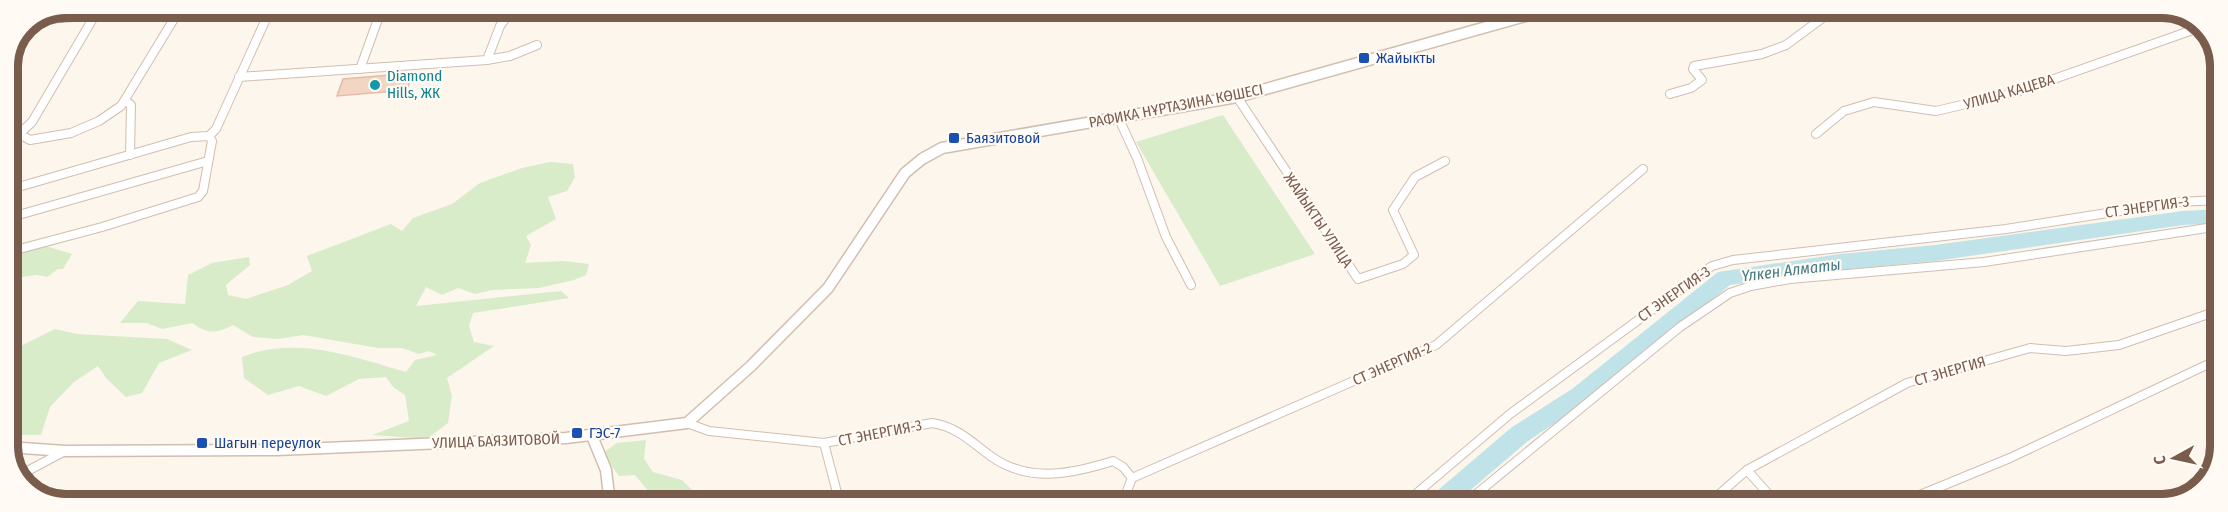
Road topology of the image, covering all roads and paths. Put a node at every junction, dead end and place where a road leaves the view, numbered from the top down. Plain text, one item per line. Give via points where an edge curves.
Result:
1 (93, 18) edge
2 (175, 18) edge
3 (266, 18) edge
4 (378, 18) edge
5 (506, 18) edge
6 (1518, 18) edge
7 (1824, 18) edge
8 (2193, 30) edge
9 (537, 45) dead end
10 (487, 60) junction
11 (360, 69) junction
12 (239, 76) junction
13 (1670, 94) dead end
14 (1237, 97) junction
15 (126, 101) junction
16 (1119, 119) junction
17 (20, 134) joint
18 (1816, 134) dead end
19 (209, 136) junction
20 (130, 155) junction
21 (208, 161) junction
22 (1445, 161) dead end
23 (1643, 169) dead end
24 (18, 187) edge
25 (2210, 200) edge
26 (18, 215) edge
27 (2210, 227) edge
28 (18, 249) edge
29 (1191, 285) dead end
30 (2210, 313) edge
31 (2210, 364) edge
32 (687, 423) junction
33 (592, 436) junction
34 (824, 443) junction
35 (18, 448) edge
36 (65, 451) junction
37 (1747, 470) junction
38 (26, 472) edge
39 (1132, 478) junction
40 (609, 494) edge
41 (837, 494) edge
42 (1126, 494) edge
43 (1416, 494) edge
44 (1476, 494) edge
45 (1719, 494) edge
46 (1768, 494) edge
47 (1922, 494) edge

1 - 17 street via 32,122
2 - 15 street
3 - 12 street
4 - 11 street
5 - 10 street
6 - 14 street, РАФИКА НҰРТАЗИНА КӨШЕСІ
7 - 13 street via 1786,45 1762,54 1695,66 1700,83
8 - 18 street, УЛИЦА КАЦЕВА via 2017,92 1936,111 1874,102 1844,111
9 - 10 street
10 - 11 street
11 - 12 street
12 - 19 street via 216,129
14 - 16 street, РАФИКА НҰРТАЗИНА КӨШЕСІ
14 - 22 street, ЖАЙЫКТЫ УЛИЦА via 1358,279 1403,264 1414,255 1393,210 1415,177
15 - 17 street via 99,121 71,133 30,140
15 - 20 street via 131,105
16 - 29 street via 1166,237
16 - 32 street, РАФИКА НҰРТАЗИНА КӨШЕСІ via 942,148 922,159 904,173 828,288 751,366
19 - 20 street via 191,137
19 - 21 street via 212,141
20 - 24 street
21 - 26 street
21 - 28 street via 203,190 190,201
23 - 39 street, СТ ЭНЕРГИЯ-2 via 1436,345
25 - 43 street, СТ ЭНЕРГИЯ-3 via 2177,201 2006,229 1733,260 1712,266 1510,414
27 - 44 street via 1984,261 1790,279 1730,293 1680,327
30 - 37 street, СТ ЭНЕРГИЯ via 2119,345 2066,351 2030,348 1907,383
31 - 47 street via 2010,458
32 - 33 street, УЛИЦА БАЯЗИТОВОЙ
32 - 34 street, СТ ЭНЕРГИЯ-3 via 709,431
33 - 36 street, УЛИЦА БАЯЗИТОВОЙ via 277,450
33 - 40 street via 606,470
34 - 39 street, СТ ЭНЕРГИЯ-3 via 932,423 962,430 993,458 1018,470 1040,476 1059,475 1113,461
34 - 41 street
35 - 36 street, УЛИЦА БАЯЗИТОВОЙ
36 - 38 street
37 - 45 street, СТ ЭНЕРГИЯ
37 - 46 street
39 - 42 street

